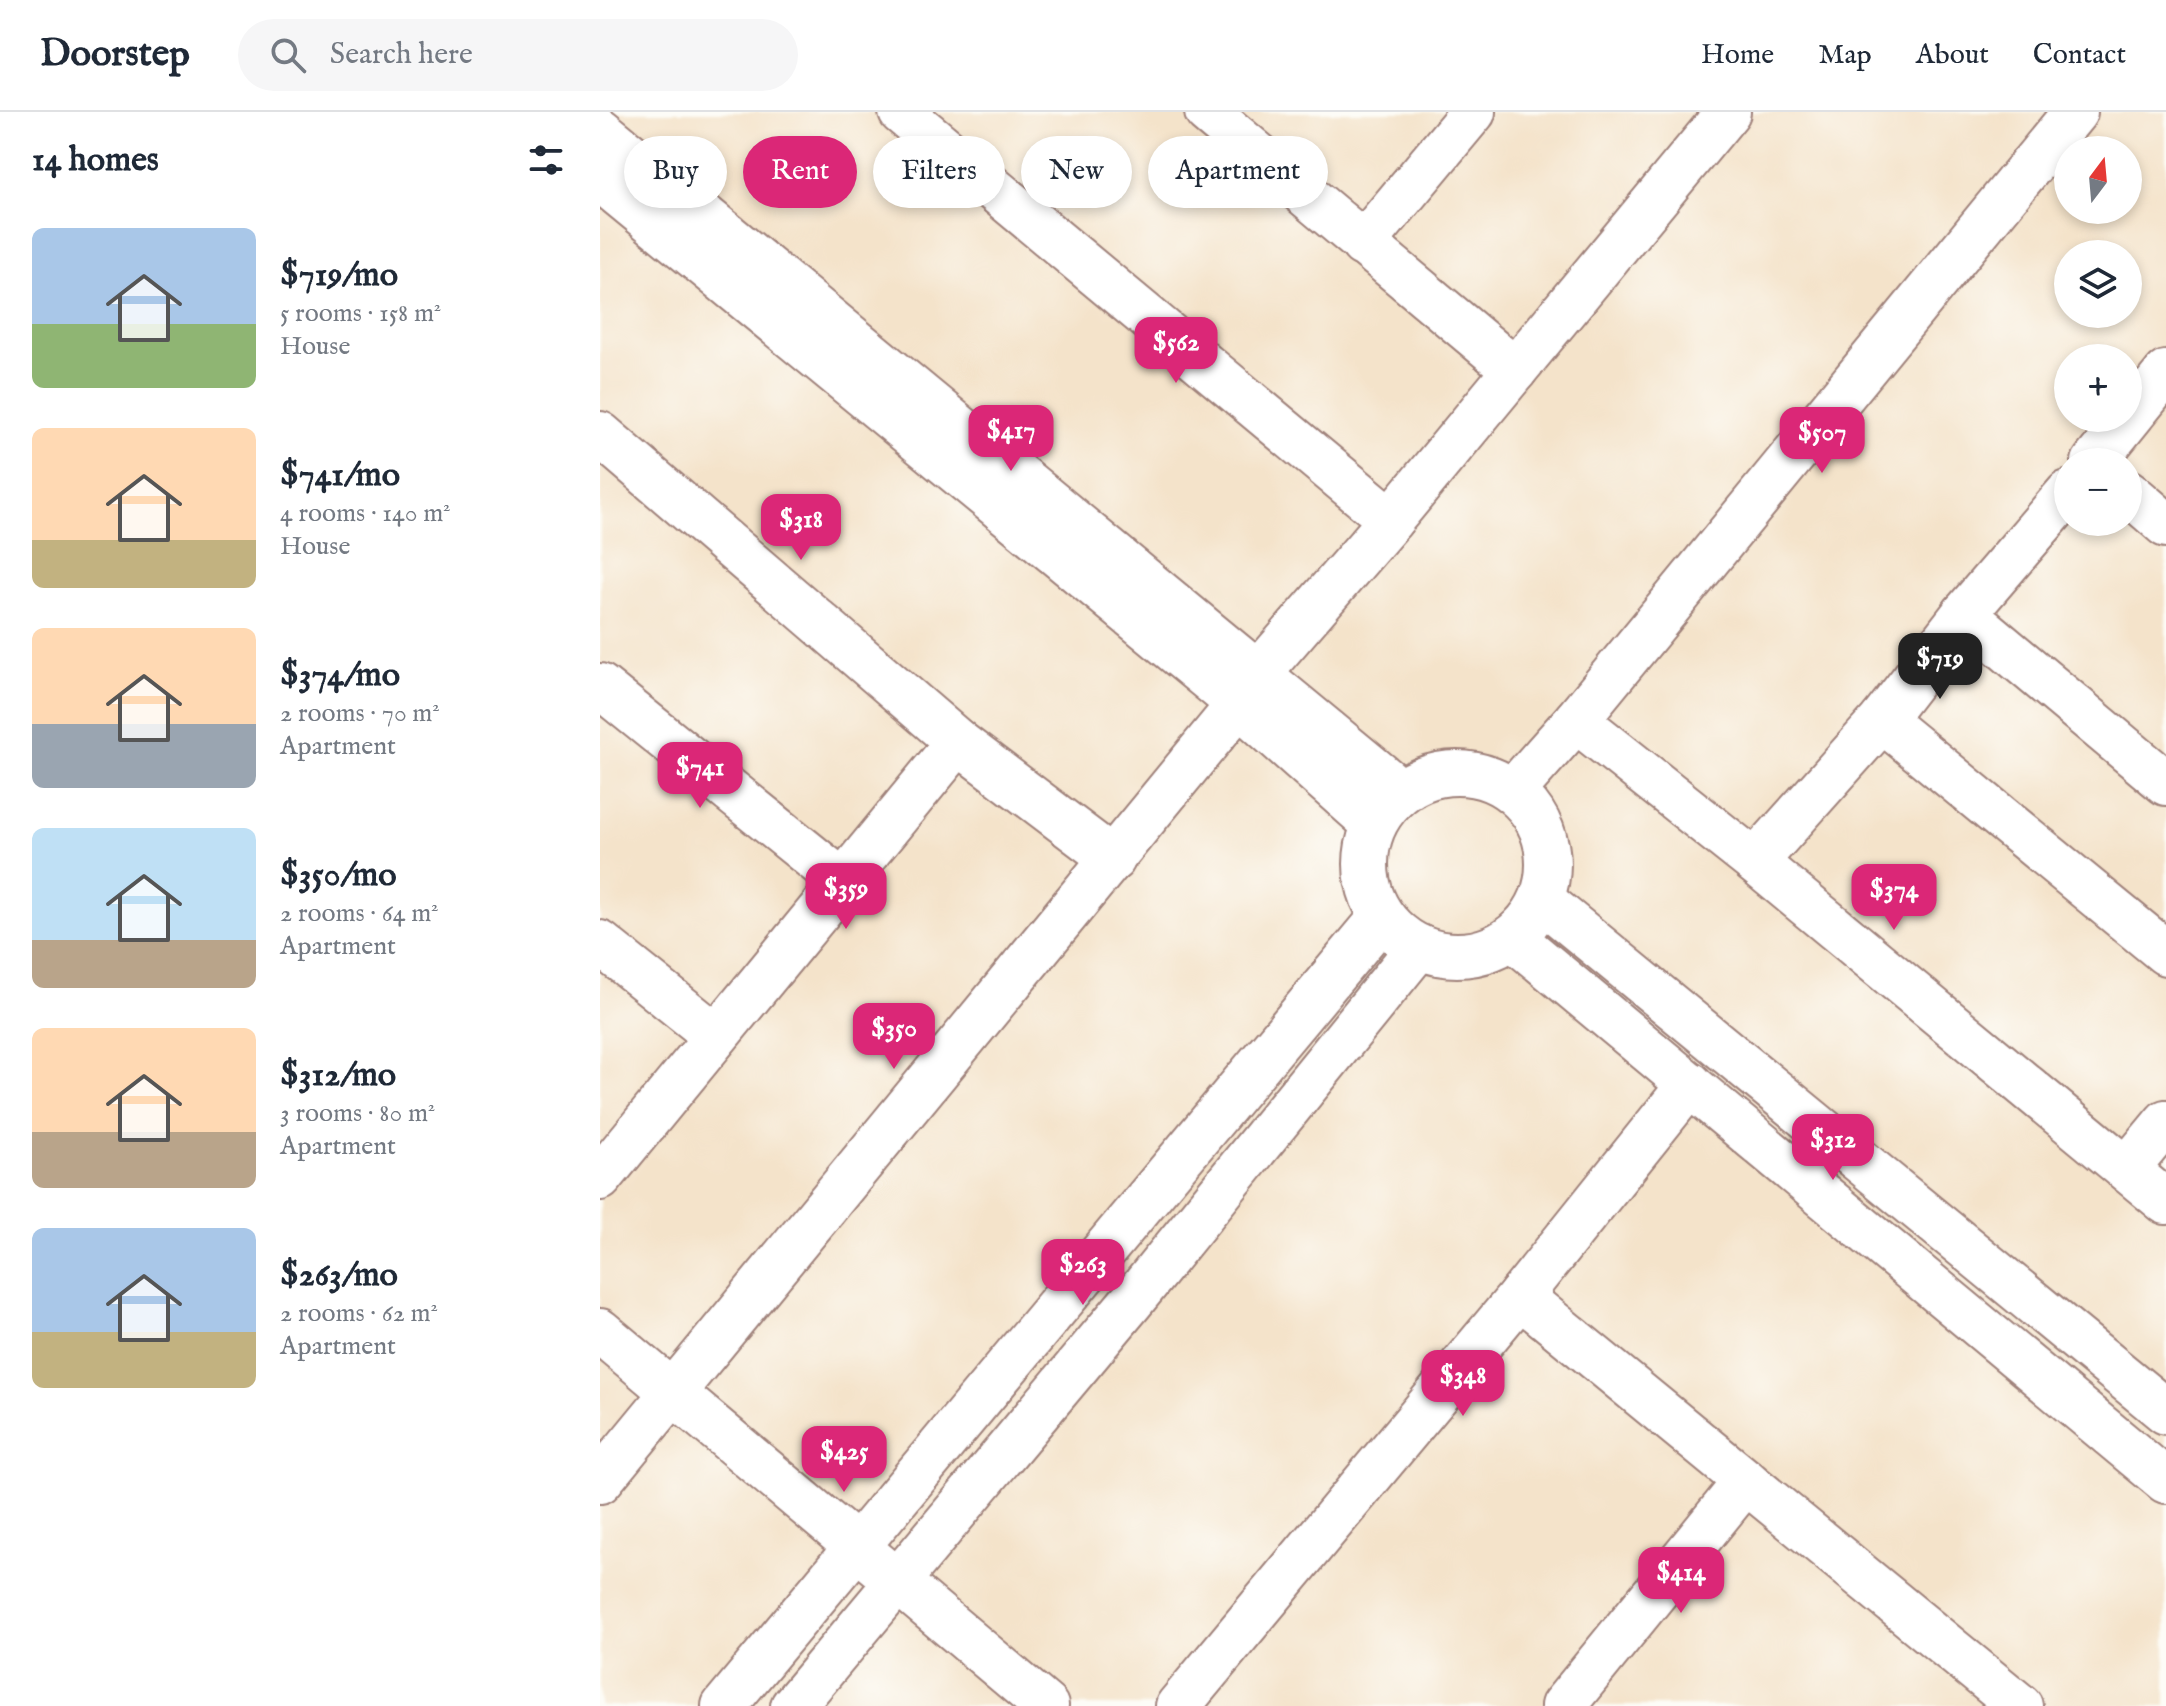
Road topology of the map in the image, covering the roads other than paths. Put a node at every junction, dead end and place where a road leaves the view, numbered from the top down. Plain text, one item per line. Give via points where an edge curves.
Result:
1 (901, 112) edge
2 (1473, 112) edge
3 (1728, 112) edge
4 (2075, 112) edge
5 (1214, 114) edge
6 (600, 130) edge
7 (600, 179) edge
8 (1363, 244) junction
9 (1515, 370) junction
10 (2166, 373) edge
11 (600, 434) edge
12 (2105, 448) edge
13 (2142, 504) edge
14 (2054, 509) edge
15 (1391, 520) junction
16 (2166, 525) edge
17 (1964, 614) junction
18 (600, 686) edge
19 (1249, 689) junction
20 (1576, 720) junction
21 (1882, 720) junction
22 (958, 742) junction
23 (2166, 783) edge
24 (1513, 791) junction
25 (1387, 808) junction
26 (1113, 859) junction
27 (1755, 862) junction
28 (843, 882) junction
29 (1542, 900) junction
30 (1382, 917) junction
31 (1512, 937) junction
32 (600, 943) edge
33 (1419, 947) junction
34 (2166, 953) edge
35 (716, 1036) junction
36 (1690, 1084) junction
37 (2166, 1122) edge
38 (2127, 1169) junction
39 (600, 1178) edge
40 (1896, 1189) junction
41 (2166, 1202) edge
42 (1861, 1226) junction
43 (1520, 1296) junction
44 (600, 1331) edge
45 (673, 1393) junction
46 (2166, 1412) edge
47 (600, 1481) edge
48 (1746, 1481) junction
49 (2166, 1481) edge
50 (854, 1547) junction
51 (896, 1583) junction
52 (724, 1706) edge
53 (793, 1706) edge
54 (1046, 1706) edge
55 (1178, 1706) edge
56 (1563, 1706) edge
57 (2020, 1706) edge

1 - 15 street
2 - 8 street
3 - 9 street
4 - 20 street
5 - 8 street
6 - 19 street
7 - 19 street
8 - 9 street
9 - 15 street
10 - 12 street
11 - 22 street
13 - 16 street
14 - 17 street
15 - 19 street
17 - 21 street
17 - 23 street
18 - 28 street
19 - 25 street
19 - 26 street
20 - 24 street
20 - 27 street
21 - 27 street
21 - 34 street
22 - 26 street
22 - 28 street
24 - 25 street via 1487,777 1456,772 1427,777
24 - 29 street via 1542,829 1548,852
25 - 30 street via 1367,847 1365,872
26 - 45 street
27 - 38 street
28 - 35 street
29 - 31 street
29 - 40 street
30 - 33 street
30 - 50 street
31 - 33 street via 1467,955
31 - 36 street
32 - 35 street
33 - 51 street
35 - 39 street
36 - 42 street
36 - 43 street
37 - 38 street
38 - 41 street
40 - 42 street
40 - 46 street
42 - 49 street
43 - 48 street
43 - 55 street
44 - 45 street
45 - 47 street
45 - 50 street
48 - 56 street
48 - 57 street
50 - 51 street
50 - 52 street
51 - 53 street
51 - 54 street

